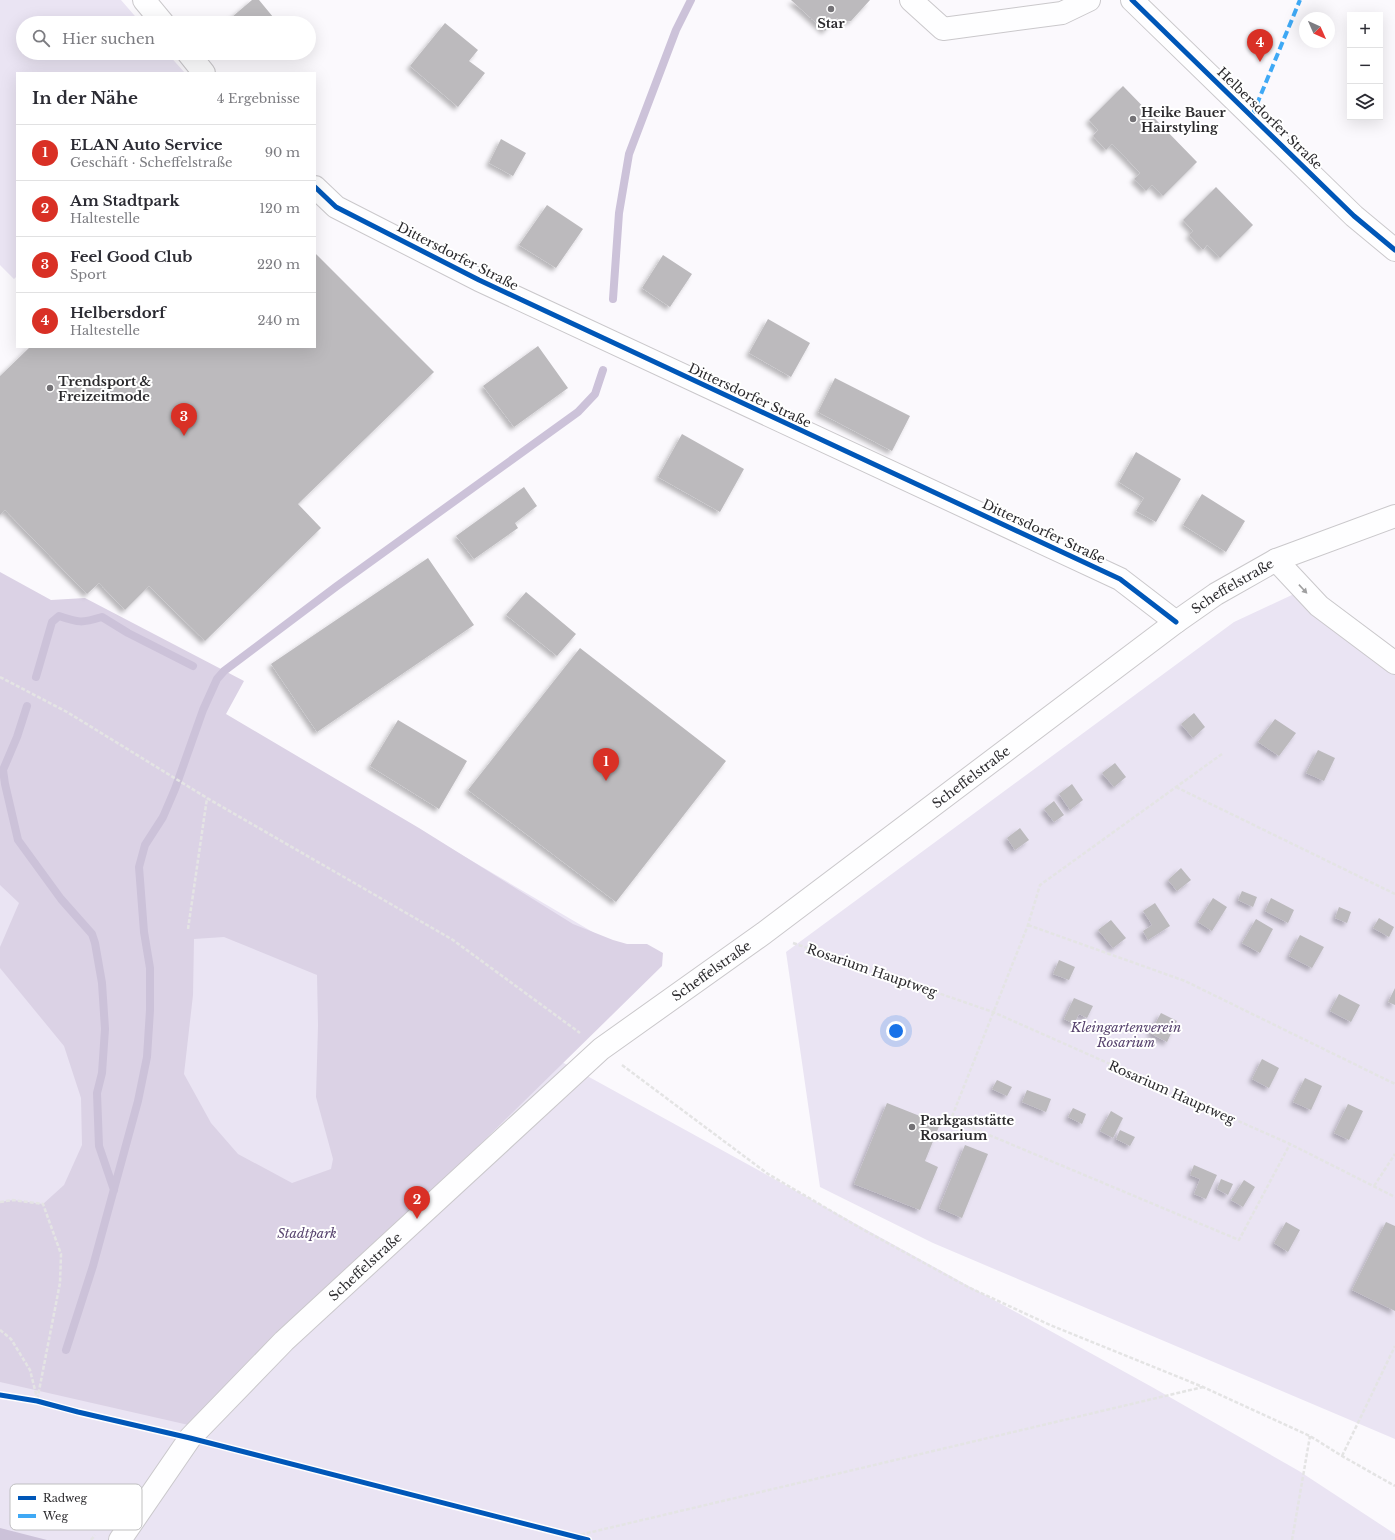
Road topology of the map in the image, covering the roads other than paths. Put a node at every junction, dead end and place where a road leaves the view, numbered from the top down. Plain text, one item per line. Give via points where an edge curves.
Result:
1 (144, 0) edge
2 (911, 0) edge
3 (1089, 0) edge
4 (1132, 0) edge
5 (157, 16) edge
6 (194, 60) edge
7 (203, 72) edge
8 (316, 188) edge
9 (1395, 250) edge
10 (1395, 516) edge
11 (1276, 560) junction
12 (1176, 622) junction
13 (1395, 663) edge
14 (142, 1507) edge

1 - 5 main road
2 - 3 main road via 943,29 1062,12
4 - 9 main road, Helbersdorfer Straße via 1354,216
6 - 7 main road
8 - 12 main road, Dittersdorfer Straße via 336,206 479,280 1120,579
10 - 11 main road, Scheffelstraße
11 - 12 main road, Scheffelstraße via 1216,594
11 -> 13 main road via 1319,606
12 - 14 main road, Scheffelstraße via 764,933 601,1049 284,1341 190,1438

